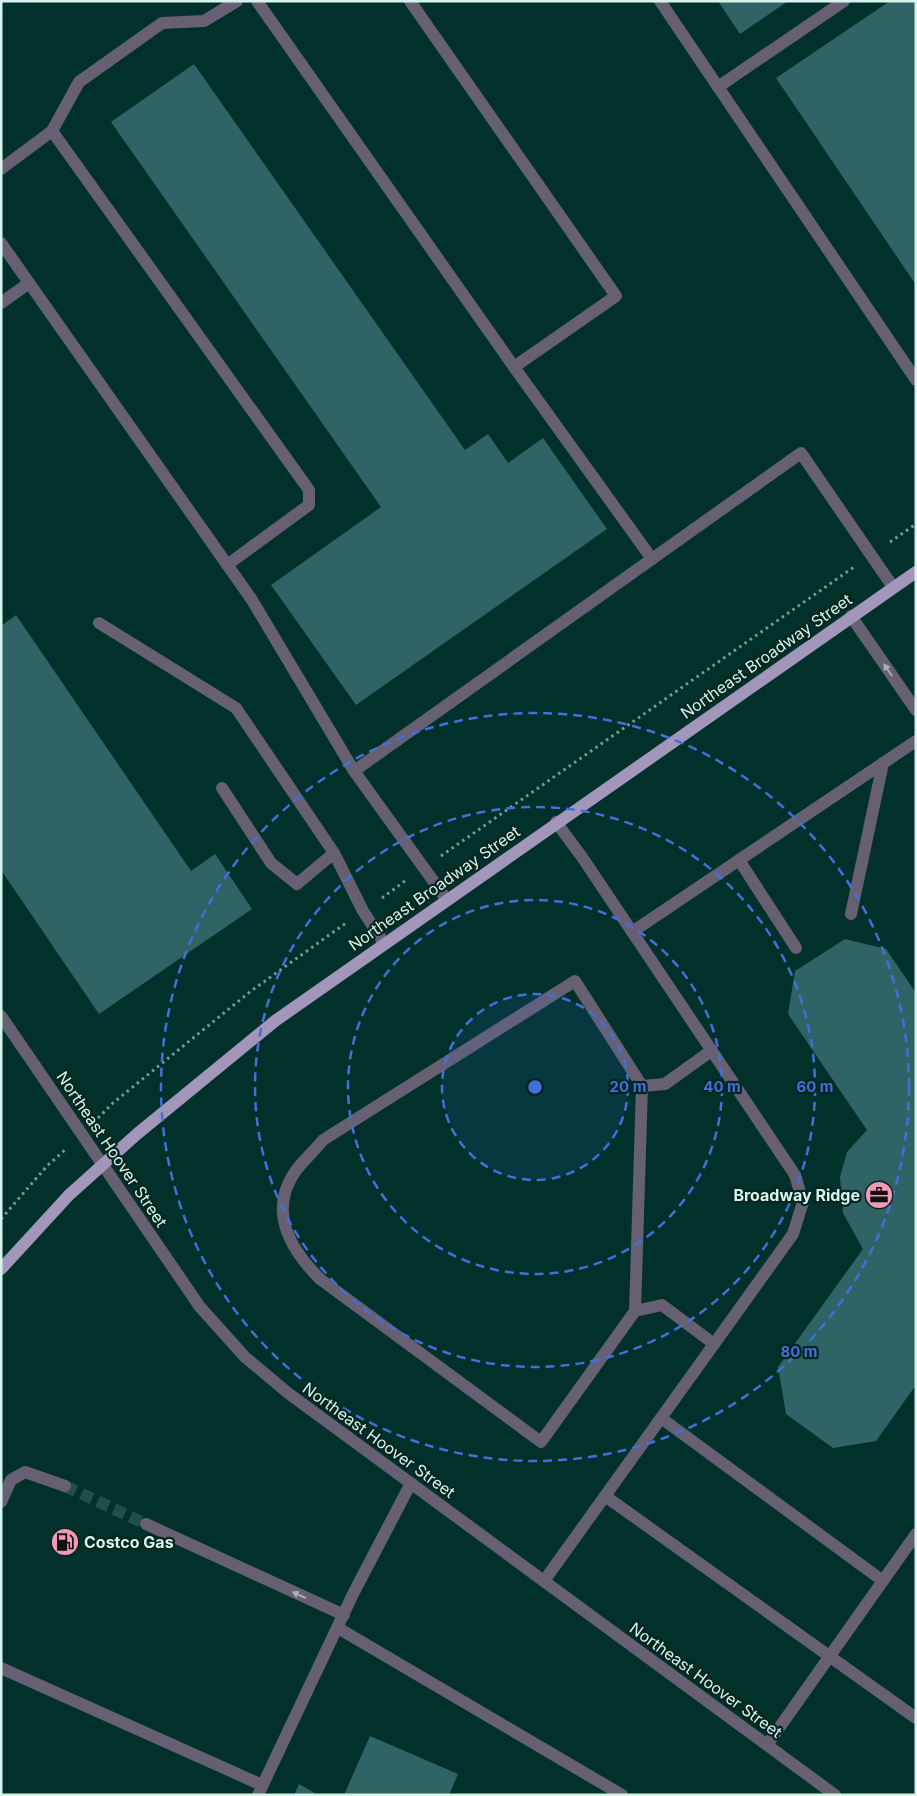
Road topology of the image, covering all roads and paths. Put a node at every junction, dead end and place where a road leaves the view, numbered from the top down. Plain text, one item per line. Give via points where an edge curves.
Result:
1 (237, 1) edge
2 (257, 1) edge
3 (410, 1) edge
4 (660, 1) edge
5 (844, 1) edge
6 (718, 88) junction
7 (52, 131) junction
8 (1, 169) edge
9 (1, 243) edge
10 (29, 283) junction
11 (1, 303) edge
12 (514, 367) junction
13 (916, 380) edge
14 (652, 559) junction
15 (227, 565) junction
16 (916, 572) edge
17 (893, 587) junction
18 (851, 616) junction
19 (99, 623) dead end
20 (916, 710) edge
21 (916, 741) edge
22 (883, 763) junction
23 (354, 771) junction
24 (222, 788) dead end
25 (556, 822) junction
26 (334, 853) junction
27 (739, 860) junction
28 (447, 900) junction
29 (851, 914) dead end
30 (632, 932) junction
31 (384, 943) junction
32 (796, 948) dead end
33 (1, 1016) edge
34 (711, 1051) junction
35 (642, 1086) junction
36 (102, 1164) junction
37 (1, 1269) edge
38 (635, 1311) junction
39 (714, 1344) junction
40 (662, 1418) junction
41 (411, 1483) junction
42 (65, 1486) tunnel mouth
43 (605, 1496) junction
44 (1, 1502) edge
45 (146, 1524) tunnel mouth
46 (916, 1534) edge
47 (544, 1581) junction
48 (882, 1581) junction
49 (344, 1615) junction
50 (338, 1628) junction
51 (830, 1655) junction
52 (1, 1668) edge
53 (916, 1718) edge
54 (767, 1745) junction
55 (260, 1790) edge
56 (622, 1795) edge
57 (835, 1795) edge

1 - 7 street via 204,21 162,23 79,82
2 - 12 street
3 - 12 street via 616,296
4 - 6 street
5 - 6 street
6 - 13 street
7 - 8 street
7 - 15 street via 309,490 308,505
9 - 10 street
10 - 11 street
10 - 15 street
12 - 14 street
14 - 17 street via 801,453
14 - 23 street
15 - 23 street via 252,600
16 - 17 main road, Northeast Broadway Street
17 - 18 main road, Northeast Broadway Street
20 -> 18 street
18 - 25 main road, Northeast Broadway Street
19 - 26 street via 236,708
21 - 22 street
22 - 27 street
22 - 29 street
23 - 28 street
24 - 26 street via 271,863 298,884
25 - 28 main road, Northeast Broadway Street
25 - 30 street
26 - 31 street via 363,911
27 - 30 street
27 - 32 street
28 - 31 main road, Northeast Broadway Street
30 - 34 street
31 - 36 main road, Northeast Broadway Street via 275,1021
33 - 36 street, Northeast Hoover Street
34 - 35 street via 665,1084
34 - 39 street via 794,1175 803,1202 793,1234
35 - 38 street
35 - 38 street via 575,981 323,1140 296,1170 284,1195 283,1221 289,1240 320,1279 541,1442
36 - 37 main road, Northeast Broadway Street
36 - 41 street, Northeast Hoover Street via 200,1306 229,1340 288,1392
38 - 39 street via 662,1304
39 - 40 street
40 - 43 street
40 - 48 street
41 - 47 street, Northeast Hoover Street
41 - 49 street
42 - 44 street via 25,1472 11,1480
43 - 47 street
43 - 51 street
49 -> 45 street
46 - 48 street
47 - 54 street, Northeast Hoover Street
48 - 51 street
49 - 50 street
50 - 55 street
50 - 56 street
51 - 53 street
51 - 54 street
52 - 55 street
54 - 57 street, Northeast Hoover Street

